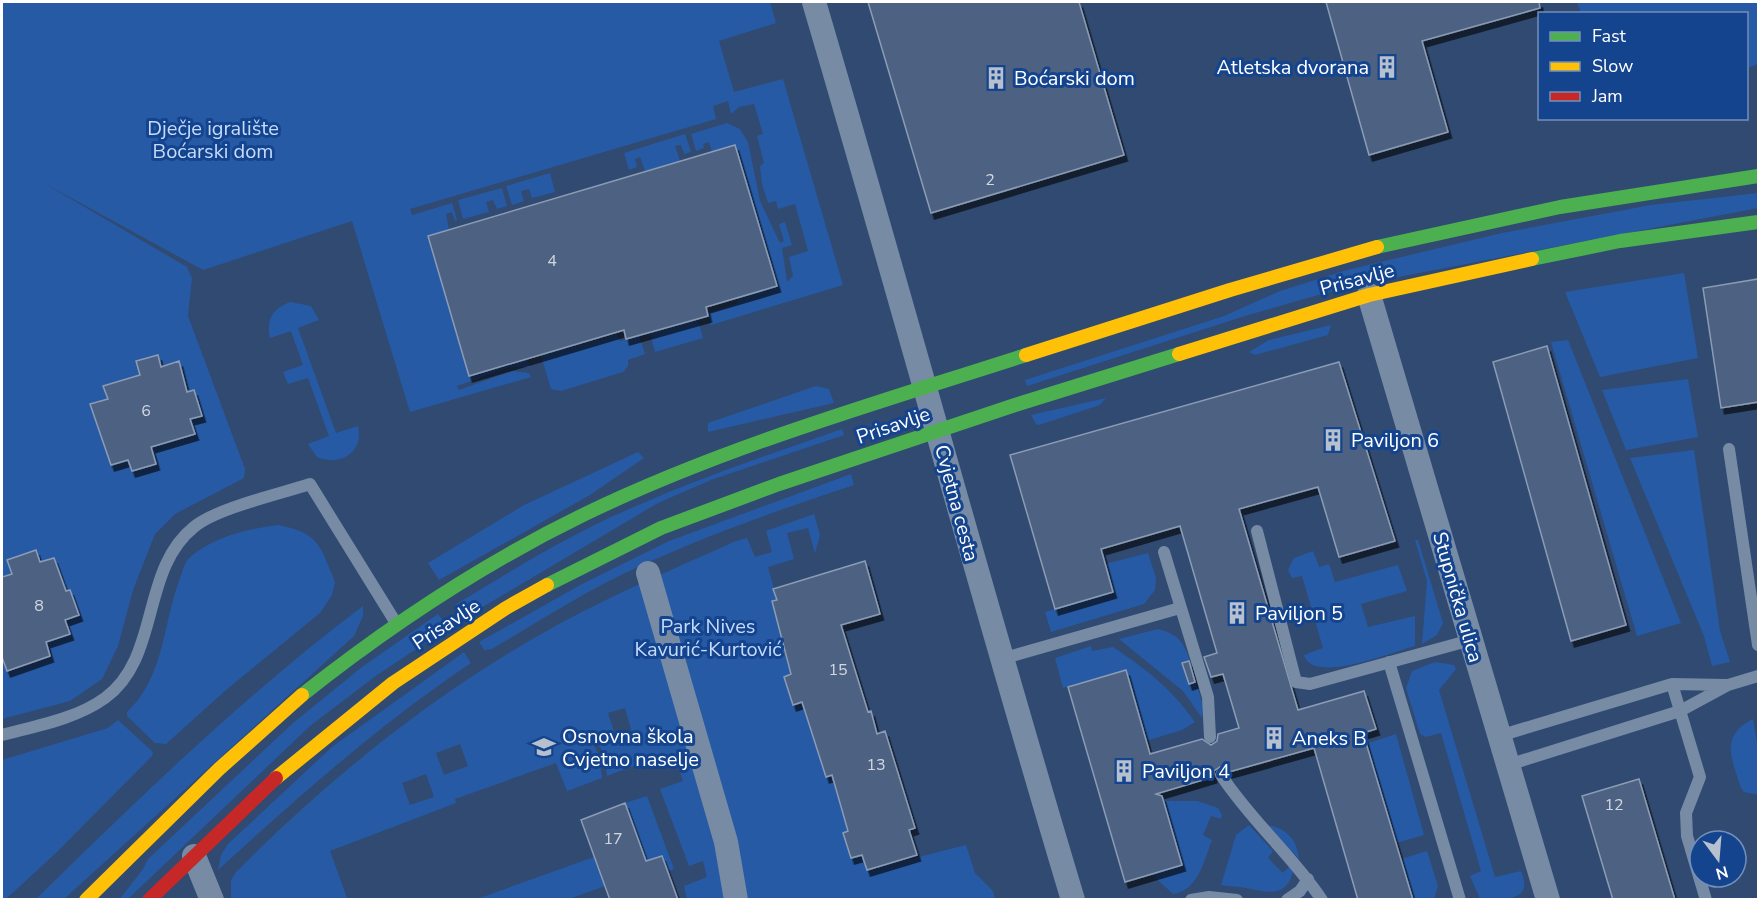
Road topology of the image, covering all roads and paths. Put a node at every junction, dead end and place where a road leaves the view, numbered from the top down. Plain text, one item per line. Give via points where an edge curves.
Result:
1 (813, 2) edge
2 (1758, 176) edge
3 (1758, 222) edge
4 (1369, 295) junction
5 (926, 386) junction
6 (938, 431) junction
7 (1729, 449) dead end
8 (1257, 531) dead end
9 (1164, 552) dead end
10 (648, 573) dead end
11 (1180, 608) junction
12 (397, 625) junction
13 (1471, 640) junction
14 (1758, 645) edge
15 (1001, 659) junction
16 (1389, 662) junction
17 (1758, 676) edge
18 (1671, 684) junction
19 (1728, 685) junction
20 (1680, 711) junction
21 (2, 735) edge
22 (1499, 736) junction
23 (1210, 737) dead end
24 (1508, 765) junction
25 (1221, 775) dead end
26 (194, 856) junction
27 (1308, 879) junction
28 (86, 900) edge
29 (149, 900) edge
30 (212, 900) edge
31 (736, 900) edge
32 (1073, 900) edge
33 (1191, 900) edge
34 (1237, 900) edge
35 (1287, 900) edge
36 (1322, 900) edge
37 (1460, 900) edge
38 (1548, 900) edge
39 (1706, 900) edge

1 - 5 street, Cvjetna cesta
2 - 5 street, Prisavlje via 1579,202 1365,250
3 - 4 street, Prisavlje via 1620,241
4 - 6 street, Prisavlje
4 - 13 street, Stupnička ulica
5 - 6 street, Cvjetna cesta
5 - 12 street, Prisavlje via 749,444 630,493 526,544
6 - 15 street, Cvjetna cesta
6 - 26 street, Prisavlje via 661,528 506,608 363,705 249,802
7 - 14 lane
8 - 16 lane via 1296,682 1310,684
9 - 11 lane
10 - 31 street via 726,842
11 - 15 lane
11 - 23 lane via 1208,697
12 - 21 lane, Prisavlje via 310,484 195,525 176,544 159,575 133,666 106,697 60,719
12 - 28 street, Prisavlje via 243,747
13 - 16 lane
13 - 22 street, Stupnička ulica
15 - 32 street, Cvjetna cesta
16 - 37 lane
17 - 19 lane
18 - 19 lane
18 - 20 lane
18 - 22 lane
19 - 20 lane
20 - 24 lane
20 - 39 lane via 1700,777 1686,813 1687,836
22 - 24 street, Stupnička ulica
24 - 38 street, Stupnička ulica
25 - 27 lane via 1260,828
26 - 29 street, Prisavlje
26 - 30 street
27 - 35 lane
27 - 36 lane
33 - 34 lane

